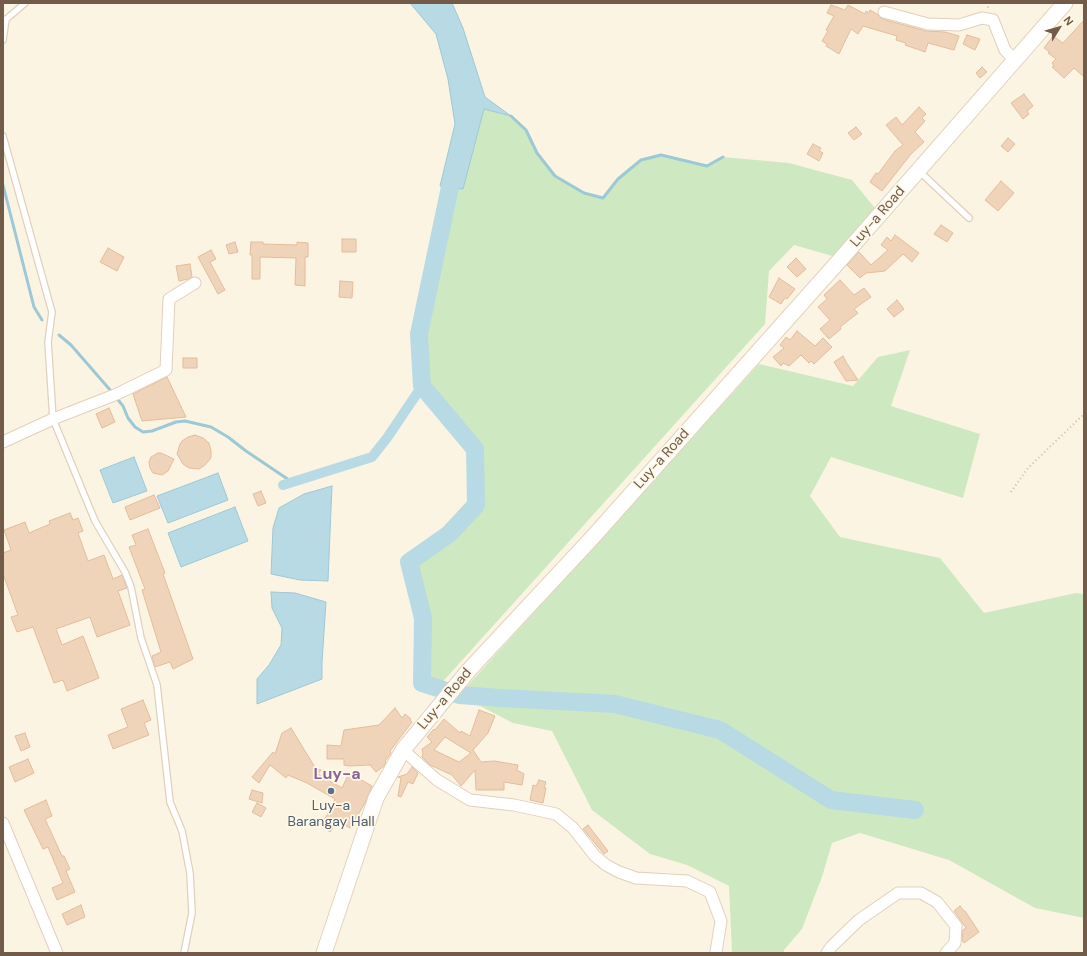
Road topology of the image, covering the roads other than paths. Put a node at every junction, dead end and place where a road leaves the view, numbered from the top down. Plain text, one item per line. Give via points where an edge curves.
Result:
1 (25, 3) edge
2 (1065, 3) edge
3 (884, 12) dead end
4 (4, 20) edge
5 (3, 40) edge
6 (1015, 61) junction
7 (3, 136) edge
8 (918, 171) junction
9 (969, 218) dead end
10 (195, 282) dead end
11 (53, 419) junction
12 (3, 442) edge
13 (403, 750) junction
14 (3, 823) edge
15 (716, 952) edge
16 (57, 953) edge
17 (184, 953) edge
18 (324, 953) edge
19 (827, 953) edge
20 (946, 953) edge

1 - 4 lane
2 - 6 main road, Luy-a Road
3 - 6 street via 928,24 959,25 982,18 993,20 1004,50
4 - 5 lane
6 - 8 main road, Luy-a Road
7 - 11 lane via 52,312 48,342
8 - 9 lane
8 - 13 main road, Luy-a Road via 592,538 469,670
10 - 11 street via 169,299 166,370 117,394
11 - 12 street
11 - 17 lane via 95,521 129,582 141,638 157,685 170,802 182,831 190,873 192,913
13 - 15 street via 437,780 470,800 556,814 573,828 595,856 619,872 636,878 687,881 710,892 720,921
13 - 18 main road, Luy-a Road via 376,798
14 - 16 street
19 - 20 street via 859,920 898,893 920,894 938,902 956,926 955,943

